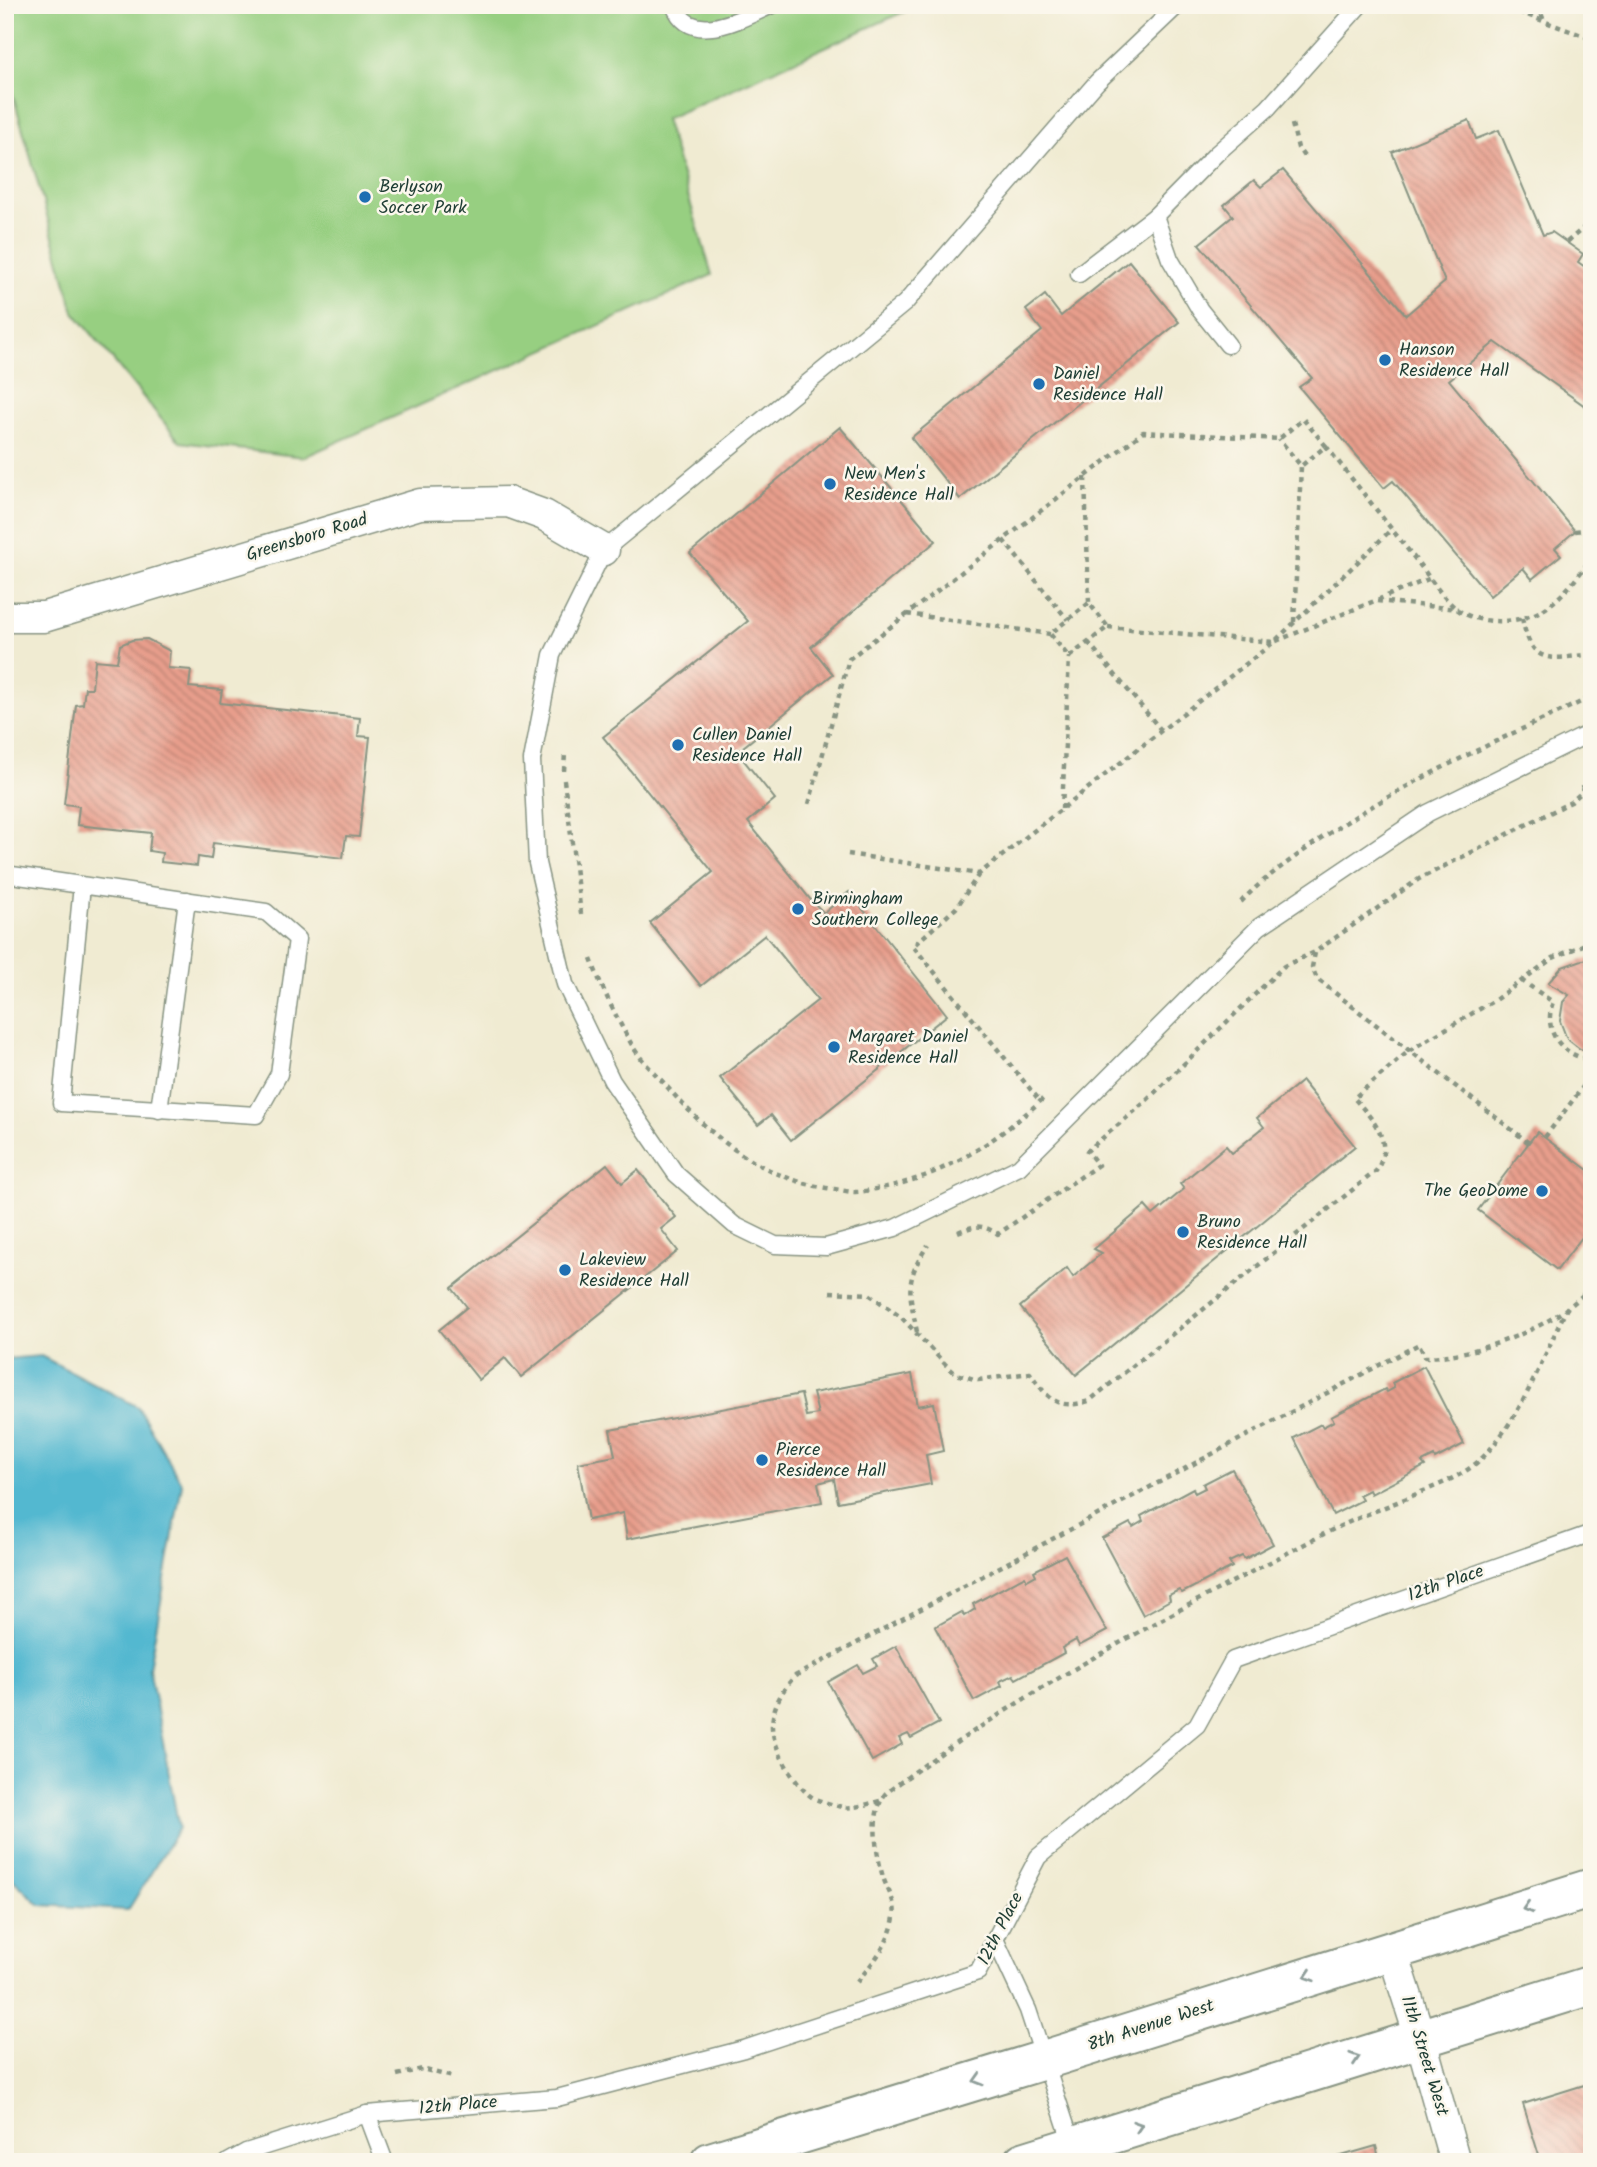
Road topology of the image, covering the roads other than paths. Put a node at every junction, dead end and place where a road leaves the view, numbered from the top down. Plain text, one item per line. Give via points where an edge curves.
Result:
1 (674, 5) edge
2 (772, 5) edge
3 (1178, 5) edge
4 (1360, 5) edge
5 (1156, 216) junction
6 (1079, 274) dead end
7 (1228, 345) dead end
8 (604, 550) junction
9 (5, 617) edge
10 (1592, 732) edge
11 (5, 874) edge
12 (82, 885) junction
13 (187, 900) junction
14 (159, 1110) junction
15 (1592, 1533) edge
16 (1592, 1888) edge
17 (995, 1940) junction
18 (1392, 1950) junction
19 (1592, 1985) edge
20 (1420, 2037) junction
21 (1044, 2060) junction
22 (367, 2114) junction
23 (1073, 2147) junction
24 (228, 2162) edge
25 (385, 2162) edge
26 (710, 2162) edge
27 (1023, 2162) edge
28 (1455, 2162) edge

1 - 2 lane via 694,27 718,28
3 - 8 lane via 1097,82 905,303
4 - 5 lane via 1268,108
5 - 6 lane
5 - 7 lane via 1170,259 1200,310
8 - 9 street, Greensboro Road via 544,515 508,502 420,504 44,617
8 - 10 lane via 552,654 532,760 537,863 565,984 612,1081 676,1174 734,1225 775,1245 826,1247 895,1228 1019,1167 1259,927 1428,813
11 - 12 lane
12 - 13 lane
12 - 14 lane via 61,1103
13 - 14 lane
13 - 14 lane via 266,912 296,940 279,1074 256,1115
15 - 17 lane, 12th Place via 1233,1660 1197,1725 1038,1857
16 -> 18 main road, 8th Avenue West
17 - 21 lane via 1028,2010
17 - 22 lane, 12th Place via 978,1972 744,2049 557,2098
18 - 20 street, 11th Street West
18 -> 21 main road, 8th Avenue West
19 - 20 main road
23 -> 20 main road
20 - 28 street, 11th Street West
21 - 23 lane
21 -> 26 main road, 8th Avenue West
22 - 24 lane, 12th Place via 246,2152
22 - 25 lane
23 - 27 main road

